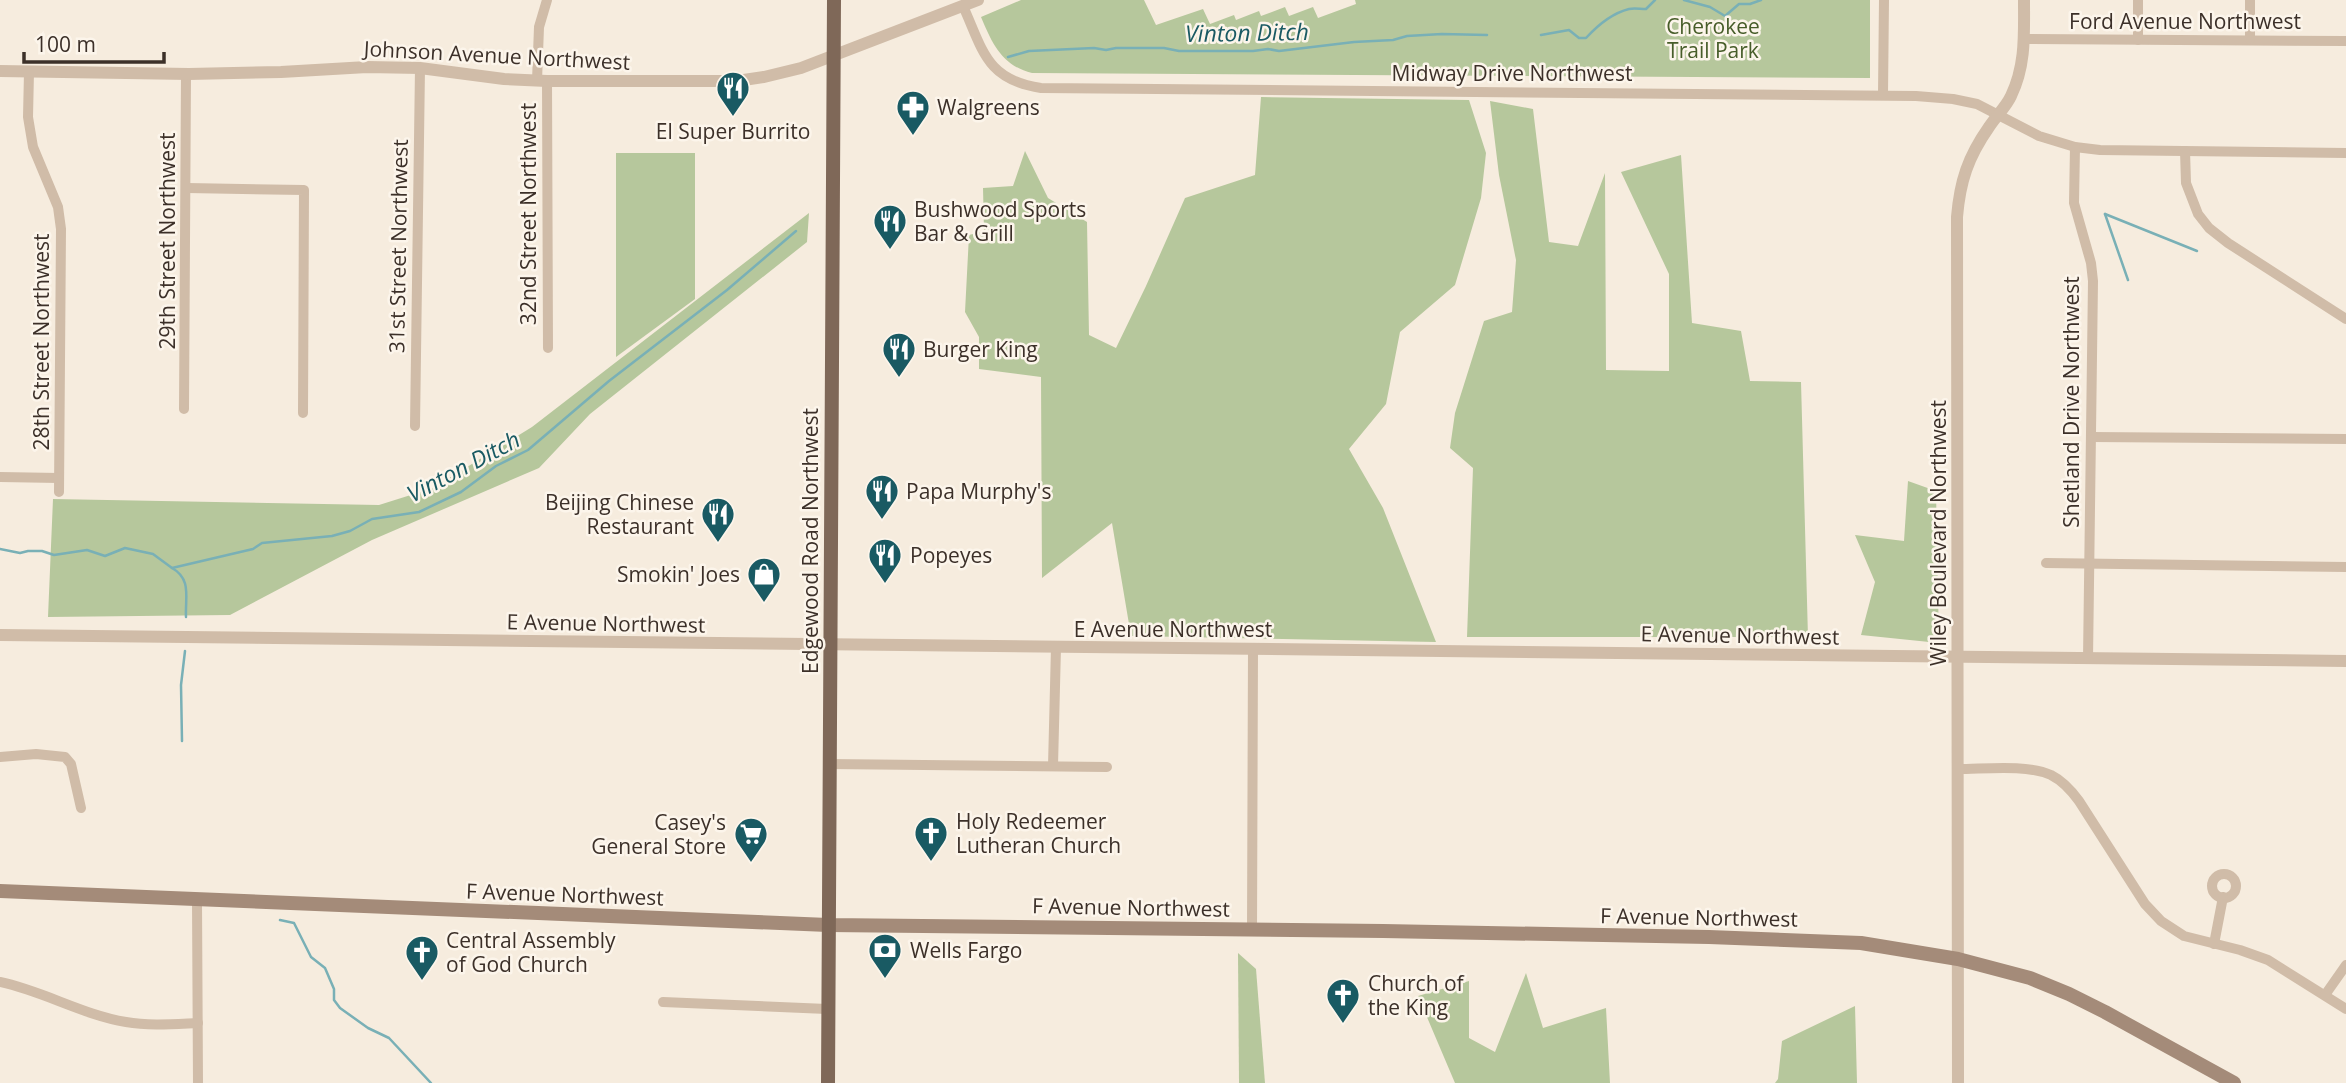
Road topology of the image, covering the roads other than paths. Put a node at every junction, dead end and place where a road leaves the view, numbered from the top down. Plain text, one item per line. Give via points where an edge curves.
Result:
1 (547, 0) edge
2 (834, 0) edge
3 (978, 0) edge
4 (1884, 0) edge
5 (2024, 0) edge
6 (2138, 0) edge
7 (2250, 0) edge
8 (963, 6) junction
9 (2024, 39) junction
10 (2138, 40) junction
11 (2250, 40) junction
12 (2346, 41) edge
13 (833, 55) junction
14 (420, 68) junction
15 (0, 71) edge
16 (29, 72) junction
17 (186, 74) junction
18 (542, 81) junction
19 (1884, 94) junction
20 (1999, 114) junction
21 (2076, 147) junction
22 (2185, 151) junction
23 (2346, 153) edge
24 (187, 188) junction
25 (2346, 318) edge
26 (548, 348) dead end
27 (184, 409) dead end
28 (303, 413) dead end
29 (415, 426) dead end
30 (2092, 437) junction
31 (2346, 439) edge
32 (0, 477) edge
33 (59, 478) junction
34 (59, 492) dead end
35 (2046, 563) dead end
36 (2090, 564) junction
37 (2346, 567) edge
38 (0, 635) edge
39 (830, 644) junction
40 (1056, 647) junction
41 (1253, 648) junction
42 (1957, 658) junction
43 (2088, 659) junction
44 (2346, 661) edge
45 (0, 757) edge
46 (829, 764) junction
47 (1054, 766) junction
48 (1107, 766) dead end
49 (1958, 769) junction
50 (81, 807) dead end
51 (0, 891) edge
52 (2223, 897) dead end
53 (197, 901) junction
54 (828, 925) junction
55 (1252, 930) junction
56 (2214, 944) junction
57 (1958, 959) junction
58 (2346, 965) edge
59 (0, 982) edge
60 (2325, 995) junction
61 (663, 1002) dead end
62 (827, 1009) junction
63 (2346, 1009) edge
64 (198, 1023) junction
65 (198, 1083) edge
66 (828, 1083) edge
67 (1958, 1083) edge
68 (2234, 1083) edge

1 - 18 street, 32nd Street Northwest via 540,27
2 - 13 main road, Edgewood Road Northwest
3 - 8 street, Johnson Avenue Northwest
4 - 19 street
5 - 9 street, Wiley Boulevard Northwest
6 - 10 street
7 - 11 street
8 - 13 street, Johnson Avenue Northwest
8 - 19 street, Midway Drive Northwest via 986,60 1007,78 1041,88
9 - 10 street, Ford Avenue Northwest
9 - 20 street, Wiley Boulevard Northwest via 2017,82
10 - 11 street, Ford Avenue Northwest
11 - 12 street, Ford Avenue Northwest
13 - 18 street, Johnson Avenue Northwest via 783,73 737,81
13 - 39 main road, Edgewood Road Northwest
14 - 17 street, Johnson Avenue Northwest
14 - 18 street, Johnson Avenue Northwest
14 - 29 street, 31st Street Northwest
15 - 16 street, Johnson Avenue Northwest
16 - 17 street, Johnson Avenue Northwest
16 - 33 street, 28th Street Northwest via 33,148 58,207 61,229
17 - 24 street, 29th Street Northwest
18 - 26 street, 32nd Street Northwest
19 - 20 street, Midway Drive Northwest via 1953,99
20 - 21 street, Midway Drive Northwest via 2039,136
20 - 42 street, Wiley Boulevard Northwest via 1966,164 1957,218
21 - 22 street, Midway Drive Northwest
21 - 30 street, Shetland Drive Northwest via 2074,203 2093,281
22 - 23 street, Midway Drive Northwest
22 - 25 street via 2186,183 2209,228
24 - 27 street, 29th Street Northwest
24 - 28 street via 304,190
30 - 31 street
30 - 36 street, Shetland Drive Northwest
32 - 33 street
33 - 34 street, 28th Street Northwest
35 - 36 street
36 - 37 street
36 - 43 street, Shetland Drive Northwest
38 - 39 street, E Avenue Northwest
39 - 40 street, E Avenue Northwest
39 - 46 main road, Edgewood Road Northwest
40 - 41 street, E Avenue Northwest
40 - 47 street
41 - 42 street, E Avenue Northwest
41 - 55 street
42 - 43 street, E Avenue Northwest
42 - 49 street, Wiley Boulevard Northwest
43 - 44 street, E Avenue Northwest
45 - 50 street via 65,757 71,764
46 - 47 street
46 - 54 main road, Edgewood Road Northwest
47 - 48 street
49 - 56 street via 2031,770 2068,786 2161,921 2184,936
49 - 57 street, Wiley Boulevard Northwest
51 - 53 main road, F Avenue Northwest
52 - 56 street
53 - 54 main road, F Avenue Northwest
53 - 64 street
54 - 55 main road, F Avenue Northwest
54 - 62 main road, Edgewood Road Northwest
55 - 57 main road, F Avenue Northwest via 1815,941 1861,943
56 - 60 street via 2268,960
57 - 67 street, Wiley Boulevard Northwest
57 - 68 main road, F Avenue Northwest via 2030,978 2069,994
58 - 60 street
59 - 64 street via 126,1022
60 - 63 street
61 - 62 street
62 - 66 main road, Edgewood Road Northwest
64 - 65 street

